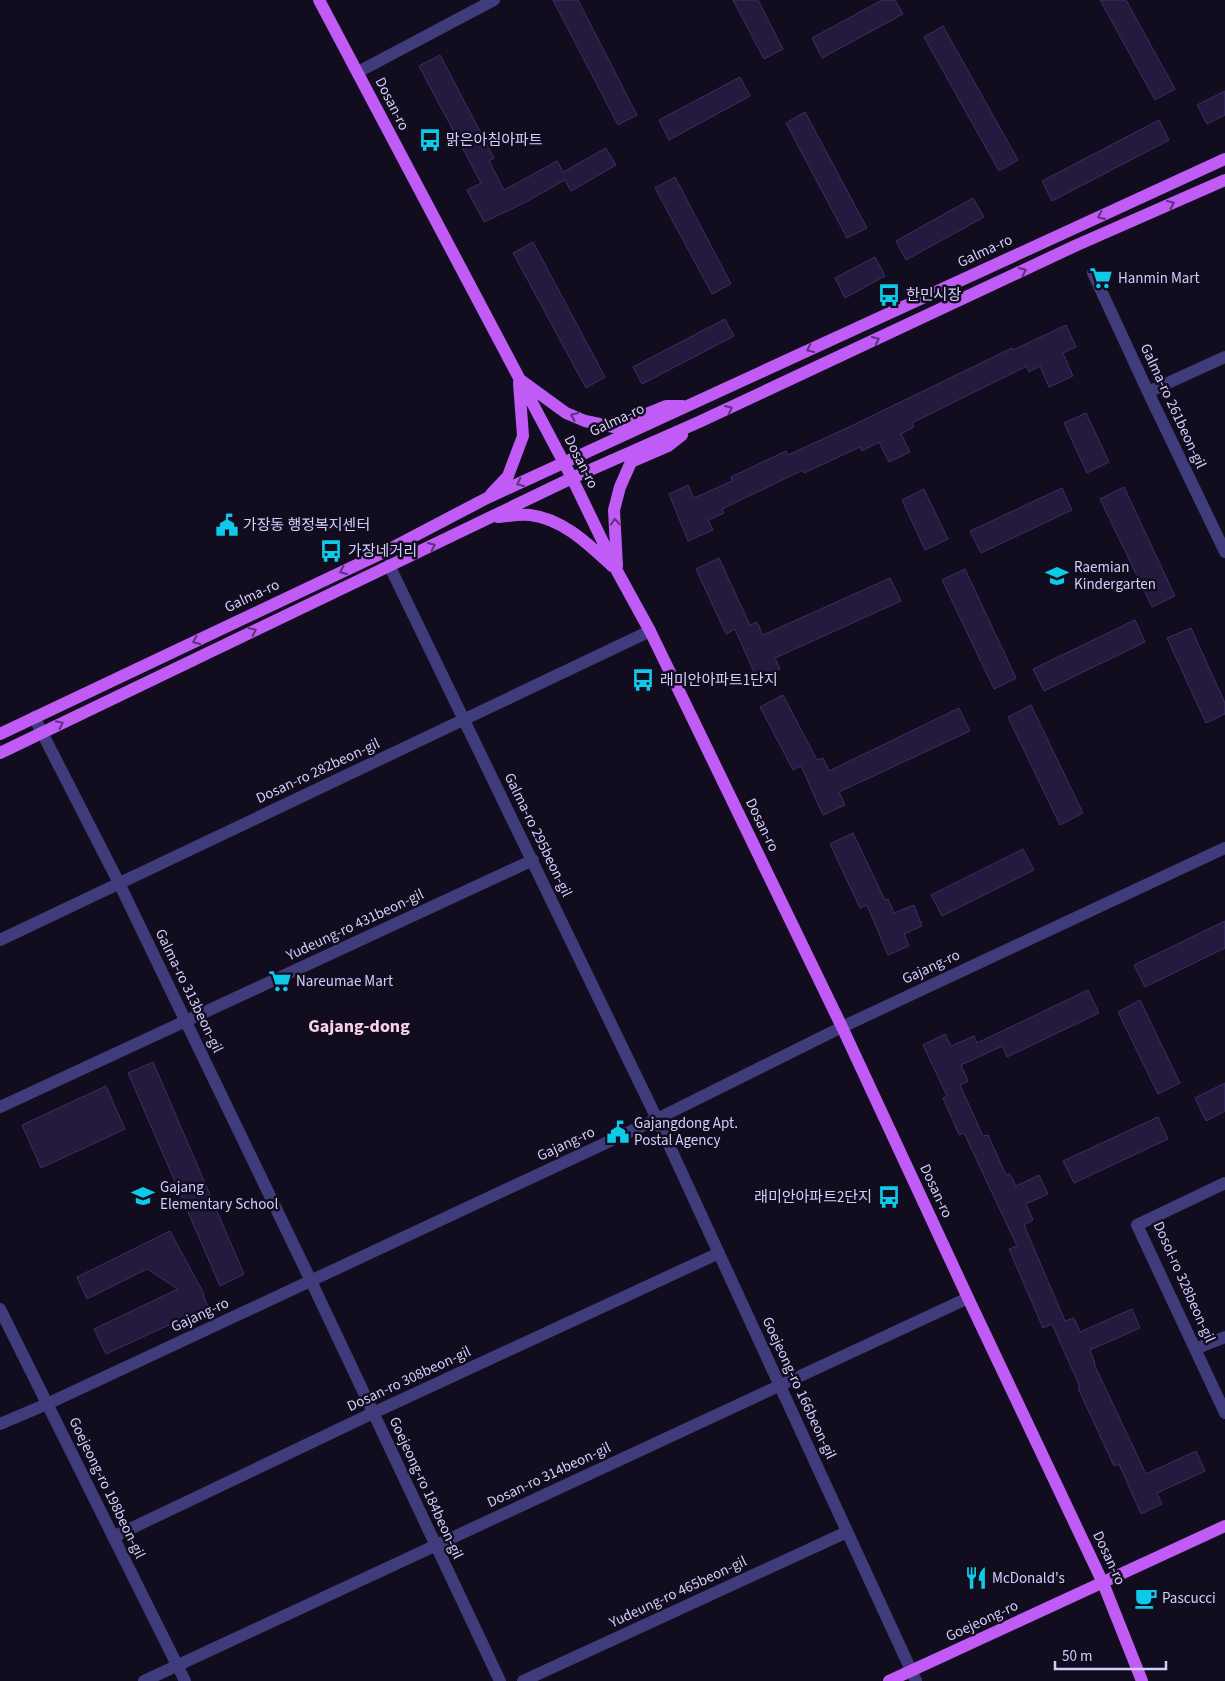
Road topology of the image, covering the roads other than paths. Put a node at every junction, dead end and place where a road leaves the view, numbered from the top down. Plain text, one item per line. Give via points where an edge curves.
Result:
1 (319, 0) edge
2 (494, 0) edge
3 (358, 72) junction
4 (1225, 159) edge
5 (1225, 180) edge
6 (1093, 274) dead end
7 (1225, 358) edge
8 (518, 378) junction
9 (1148, 392) junction
10 (688, 406) junction
11 (699, 422) junction
12 (564, 462) junction
13 (572, 478) junction
14 (488, 498) junction
15 (493, 517) junction
16 (1225, 552) edge
17 (389, 565) junction
18 (617, 571) junction
19 (650, 631) junction
20 (34, 717) junction
21 (465, 719) junction
22 (42, 732) junction
23 (0, 734) edge
24 (0, 753) edge
25 (1225, 848) edge
26 (533, 860) junction
27 (119, 883) junction
28 (0, 940) edge
29 (185, 1021) junction
30 (842, 1027) junction
31 (0, 1107) edge
32 (657, 1119) junction
33 (1225, 1183) edge
34 (719, 1253) junction
35 (311, 1281) junction
36 (968, 1298) junction
37 (0, 1309) edge
38 (1225, 1336) edge
39 (1195, 1349) junction
40 (780, 1386) junction
41 (47, 1404) junction
42 (373, 1413) junction
43 (1225, 1413) edge
44 (0, 1424) edge
45 (1225, 1526) edge
46 (847, 1532) junction
47 (113, 1537) junction
48 (436, 1546) junction
49 (1103, 1583) junction
50 (178, 1666) junction
51 (914, 1676) edge
52 (144, 1681) edge
53 (185, 1681) edge
54 (500, 1681) edge
55 (523, 1681) edge
56 (889, 1681) edge
57 (1142, 1681) edge

1 - 3 main road, Dosan-ro
2 - 3 street
3 - 8 main road, Dosan-ro
4 -> 10 main road, Galma-ro
11 -> 5 main road, Galma-ro via 1077,245
6 - 9 street, Galma-ro 261beon-gil
7 - 9 street
10 -> 8 main road via 666,406 614,427 566,413
8 - 12 main road, Dosan-ro
8 - 14 main road via 523,436 508,476
9 - 16 street, Galma-ro 261beon-gil
10 - 12 main road, Galma-ro
11 - 13 main road, Galma-ro
18 -> 11 main road via 614,510 631,462 668,446
12 - 13 main road, Dosan-ro
12 -> 14 main road, Galma-ro
13 - 15 main road, Galma-ro
13 - 18 main road, Dosan-ro
14 -> 20 main road, Galma-ro via 382,553
17 -> 15 main road, Galma-ro
15 - 18 main road via 530,515 560,524 586,542
17 - 21 street, Galma-ro 295beon-gil
22 -> 17 main road, Galma-ro
18 - 19 main road, Dosan-ro
19 - 21 street, Dosan-ro 282beon-gil
19 - 30 main road, Dosan-ro
20 - 22 street, Galma-ro 313beon-gil
20 - 23 main road, Galma-ro
21 - 26 street, Galma-ro 295beon-gil
21 - 27 street, Dosan-ro 282beon-gil
22 - 24 main road, Galma-ro
22 - 27 street, Galma-ro 313beon-gil
25 - 30 street, Gajang-ro
26 - 29 street, Yudeung-ro 431beon-gil
26 - 32 street, Galma-ro 295beon-gil
27 - 28 street, Dosan-ro 282beon-gil
27 - 29 street, Galma-ro 313beon-gil
29 - 31 street, Yudeung-ro 431beon-gil
29 - 35 street, Galma-ro 313beon-gil
30 - 32 street, Gajang-ro
30 - 36 main road, Dosan-ro
32 - 34 street, Goejeong-ro 166beon-gil
32 - 35 street, Gajang-ro
33 - 39 street, Dosol-ro 328beon-gil via 1137,1225
34 - 40 street, Goejeong-ro 166beon-gil
34 - 42 street, Dosan-ro 308beon-gil
35 - 41 street, Gajang-ro
35 - 42 street, Goejeong-ro 184beon-gil
36 - 40 street, Dosan-ro 314beon-gil
36 - 49 main road, Dosan-ro
37 - 41 street, Goejeong-ro 198beon-gil
38 - 39 street
39 - 43 street, Dosol-ro 328beon-gil
40 - 46 street, Goejeong-ro 166beon-gil
40 - 48 street, Dosan-ro 314beon-gil
41 - 44 street, Gajang-ro
41 - 47 street, Goejeong-ro 198beon-gil
42 - 47 street, Dosan-ro 308beon-gil
42 - 48 street, Goejeong-ro 184beon-gil
45 - 49 main road, Goejeong-ro
46 - 51 street, Goejeong-ro 166beon-gil
46 - 55 street, Yudeung-ro 465beon-gil
47 - 50 street, Goejeong-ro 198beon-gil
48 - 50 street, Dosan-ro 314beon-gil
48 - 54 street, Goejeong-ro 184beon-gil
49 - 51 main road, Goejeong-ro
49 - 57 main road, Dosan-ro
50 - 52 street, Dosan-ro 314beon-gil
50 - 53 street, Goejeong-ro 198beon-gil
51 - 56 main road, Goejeong-ro

